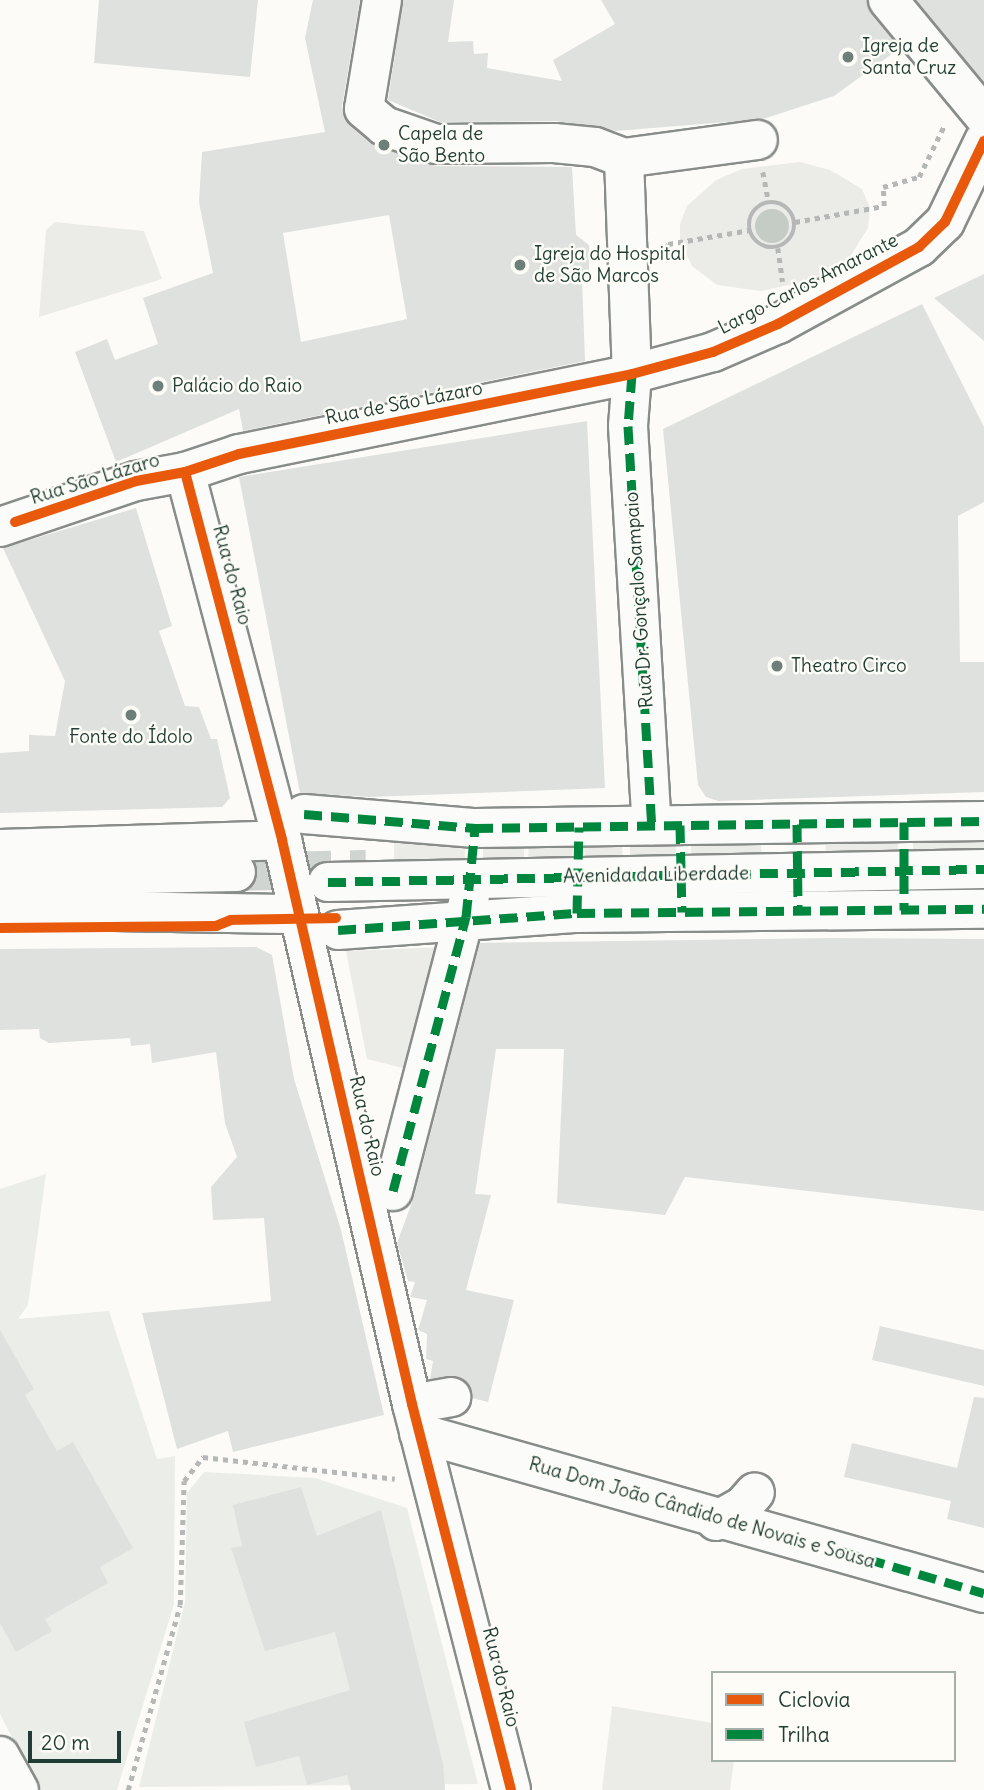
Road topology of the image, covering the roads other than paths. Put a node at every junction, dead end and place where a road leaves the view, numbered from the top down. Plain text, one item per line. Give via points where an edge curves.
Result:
1 (382, 0) edge
2 (888, 0) edge
3 (967, 116) edge
4 (984, 141) edge
5 (760, 153) road end
6 (624, 158) junction
7 (632, 374) junction
8 (185, 472) junction
9 (8, 524) edge
10 (984, 821) edge
11 (904, 822) junction
12 (797, 824) junction
13 (666, 825) junction
14 (293, 827) junction
15 (579, 827) junction
16 (475, 828) junction
17 (0, 849) edge
18 (984, 869) edge
19 (903, 870) junction
20 (236, 872) tunnel mouth
21 (796, 873) junction
22 (680, 874) junction
23 (0, 877) edge
24 (473, 878) junction
25 (328, 883) tunnel mouth
26 (577, 895) junction
27 (0, 909) edge
28 (984, 909) edge
29 (904, 910) junction
30 (798, 911) junction
31 (682, 912) junction
32 (299, 914) junction
33 (466, 917) junction
34 (338, 930) dead end
35 (393, 1191) dead end
36 (451, 1397) dead end
37 (416, 1419) junction
38 (755, 1492) dead end
39 (716, 1521) junction
40 (984, 1593) edge
41 (0, 1756) edge
42 (19, 1790) edge
43 (511, 1790) edge

1 - 6 street via 364,109 373,116 405,136 436,144 554,143 595,147
2 - 3 street
4 - 7 street, Largo Carlos Amarante via 945,222 895,263 713,352
5 - 6 street
6 - 7 street
7 - 8 street, Rua de São Lázaro via 239,454
7 - 13 street, Rua Dr. Gonçalo Sampaio via 628,426
8 - 9 street, Rua São Lázaro via 136,481
8 - 14 street, Rua do Raio
10 - 11 street
11 - 12 street
11 - 19 street
12 - 13 street
12 - 21 street
13 - 15 street
13 - 22 street, Rua Dr. Gonçalo Sampaio
14 - 16 street
14 - 17 street
14 - 32 street, Rua do Raio
15 - 16 street
15 - 26 street
16 - 24 street
18 - 19 street, Avenida da Liberdade
19 - 21 street, Avenida da Liberdade
19 - 29 street
20 - 23 street
21 - 22 street, Avenida da Liberdade
21 - 30 street
22 - 26 street, Avenida da Liberdade
22 - 31 street, Rua Dr. Gonçalo Sampaio
24 - 25 street, Avenida da Liberdade
24 - 26 street, Avenida da Liberdade
24 - 33 street
26 - 31 street
26 - 33 street
27 - 32 street
28 - 29 street
29 - 30 street
30 - 31 street
32 - 37 street, Rua do Raio
33 - 34 street
33 - 35 street
36 - 37 street
37 - 39 street, Rua Dom João Cândido de Novais e Sousa
37 - 43 street, Rua do Raio
38 - 39 street via 743,1506
39 - 40 street, Rua Dom João Cândido de Novais e Sousa
41 - 42 street

